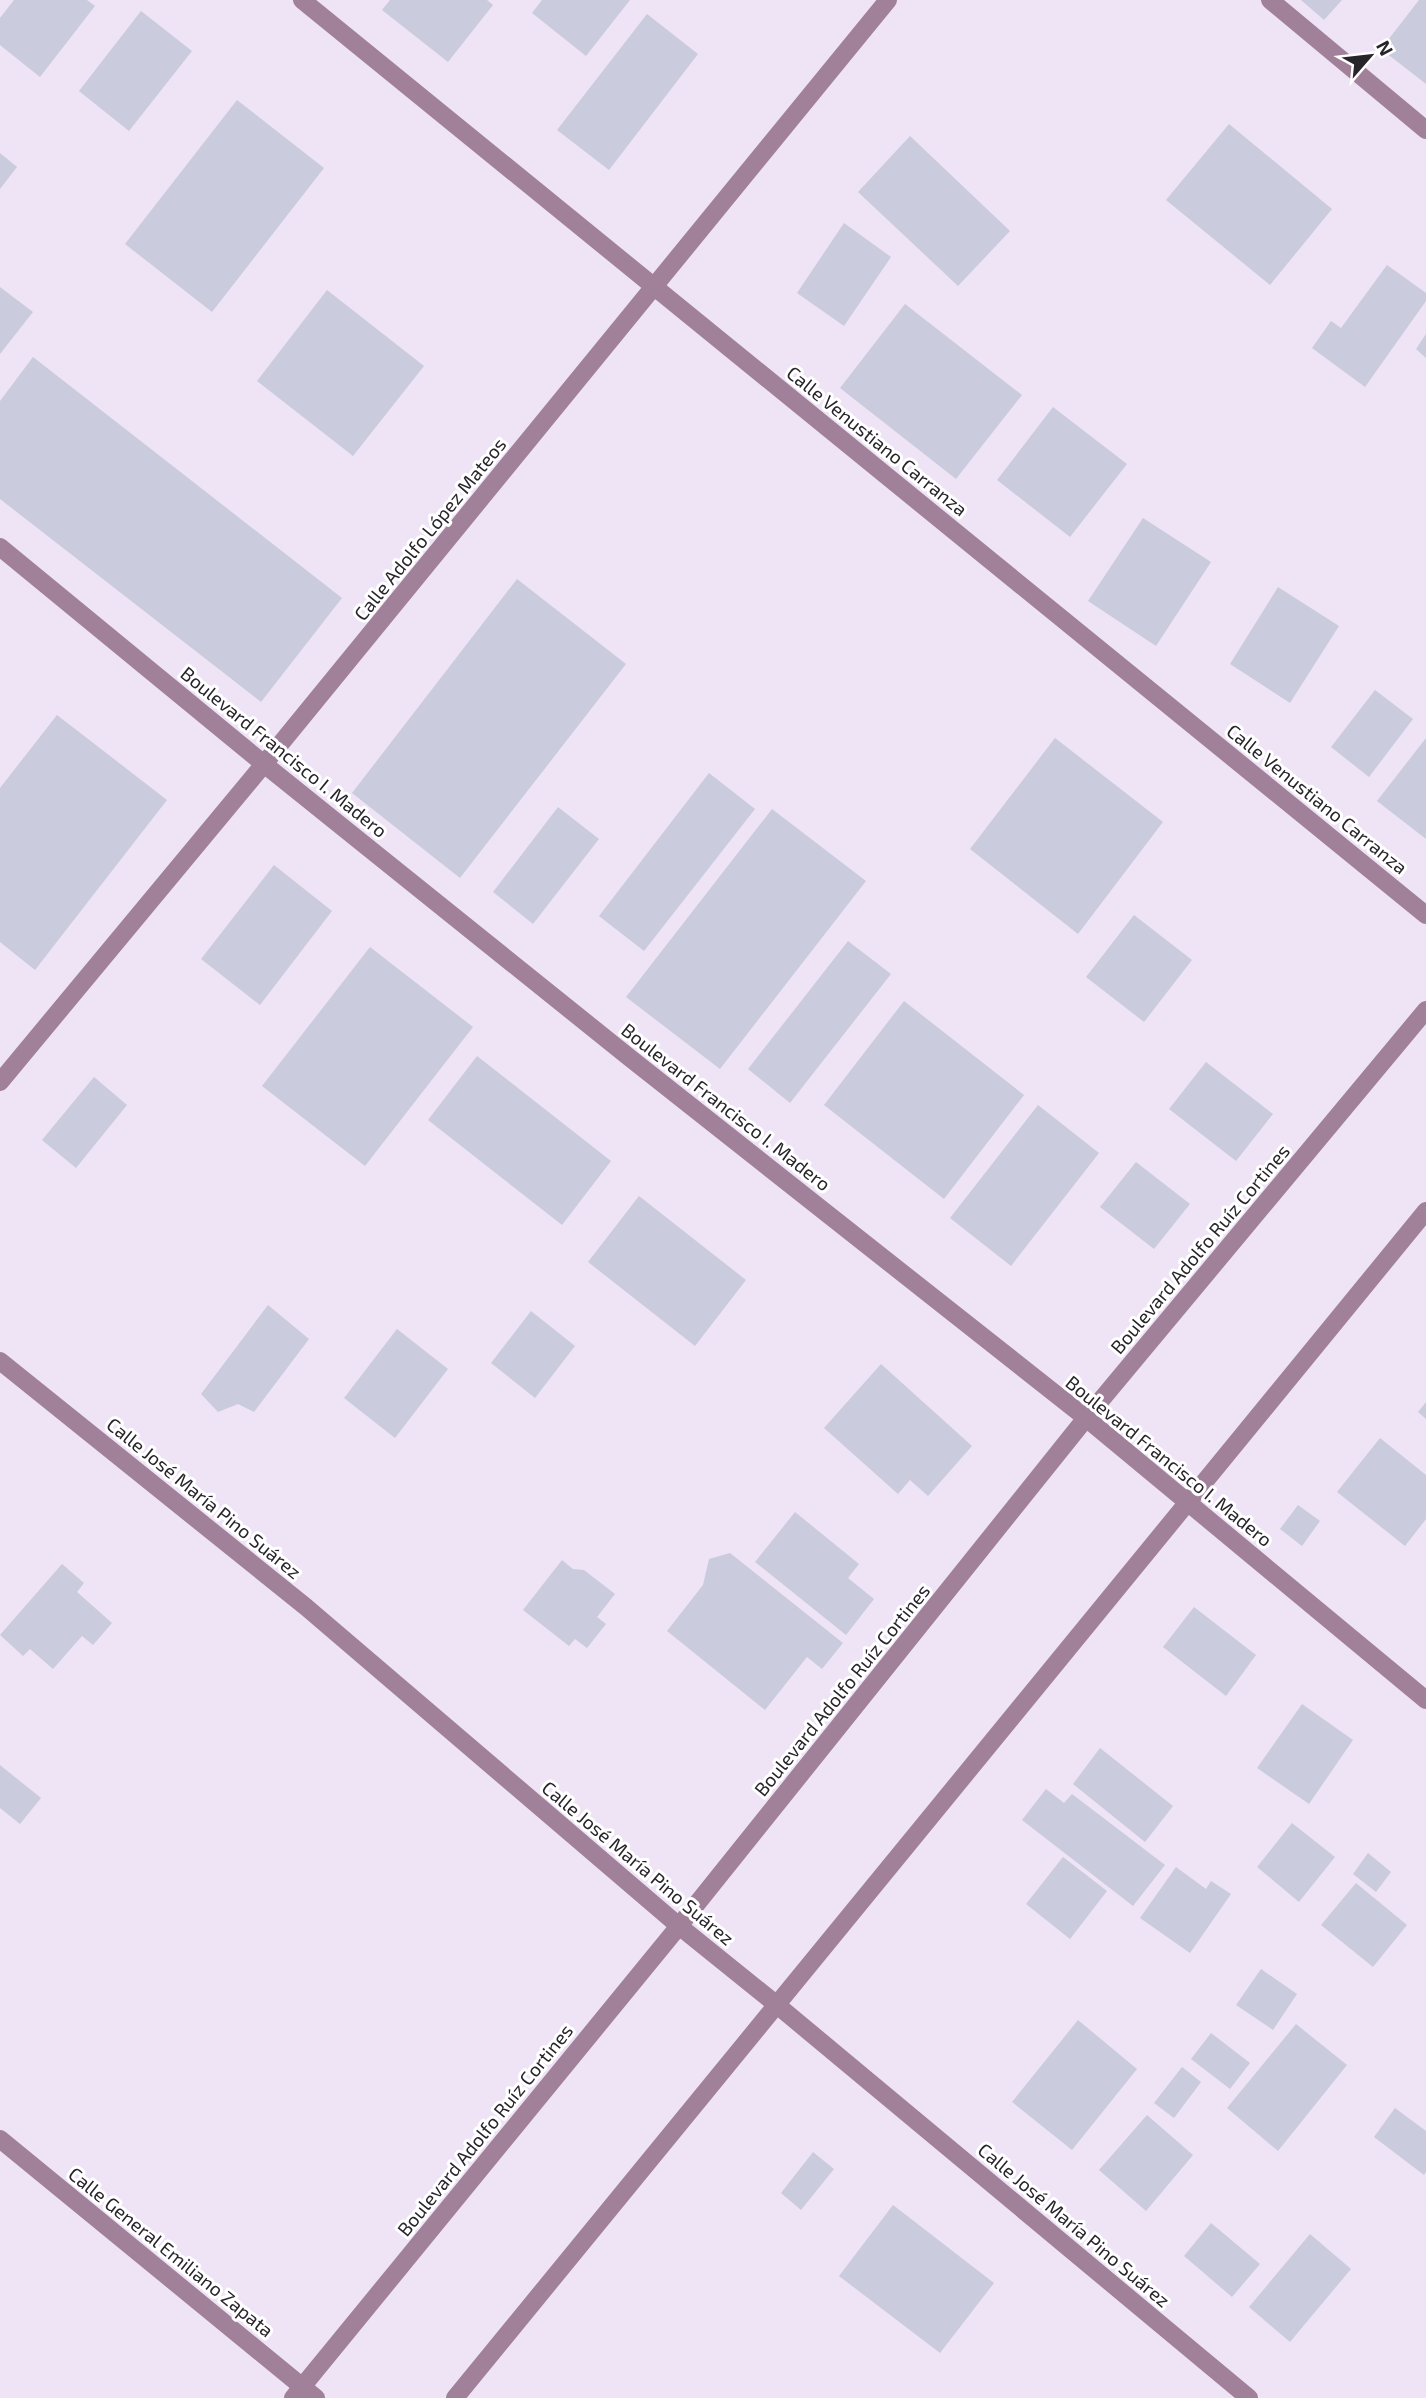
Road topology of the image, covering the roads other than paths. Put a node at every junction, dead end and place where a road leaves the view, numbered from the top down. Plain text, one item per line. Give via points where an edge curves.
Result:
1 (302, 0) edge
2 (888, 0) edge
3 (1270, 0) edge
4 (1426, 130) edge
5 (655, 288) junction
6 (0, 547) edge
7 (264, 764) junction
8 (1426, 915) edge
9 (1426, 1010) edge
10 (0, 1082) edge
11 (1426, 1211) edge
12 (0, 1361) edge
13 (1086, 1418) junction
14 (1188, 1503) junction
15 (1426, 1700) edge
16 (679, 1926) junction
17 (777, 2005) junction
18 (0, 2139) edge
19 (304, 2394) edge
20 (455, 2398) edge
21 (1249, 2398) edge

1 - 5 street, Calle Venustiano Carranza
2 - 5 street, Calle Adolfo López Mateos
3 - 4 street
5 - 7 street, Calle Adolfo López Mateos
5 - 8 street, Calle Venustiano Carranza
6 - 7 street, Boulevard Francisco I. Madero
7 - 10 street, Calle Adolfo López Mateos
7 - 13 street, Boulevard Francisco I. Madero
9 - 13 street, Boulevard Adolfo Ruíz Cortines
11 - 14 street
12 - 16 street, Calle José María Pino Suárez via 306,1607
13 - 14 street, Boulevard Francisco I. Madero
13 - 16 street, Boulevard Adolfo Ruíz Cortines
14 - 15 street, Boulevard Francisco I. Madero
14 - 17 street
16 - 17 street, Calle José María Pino Suárez
16 - 19 street, Boulevard Adolfo Ruíz Cortines
17 - 20 street
17 - 21 street, Calle José María Pino Suárez
18 - 19 street, Calle General Emiliano Zapata

